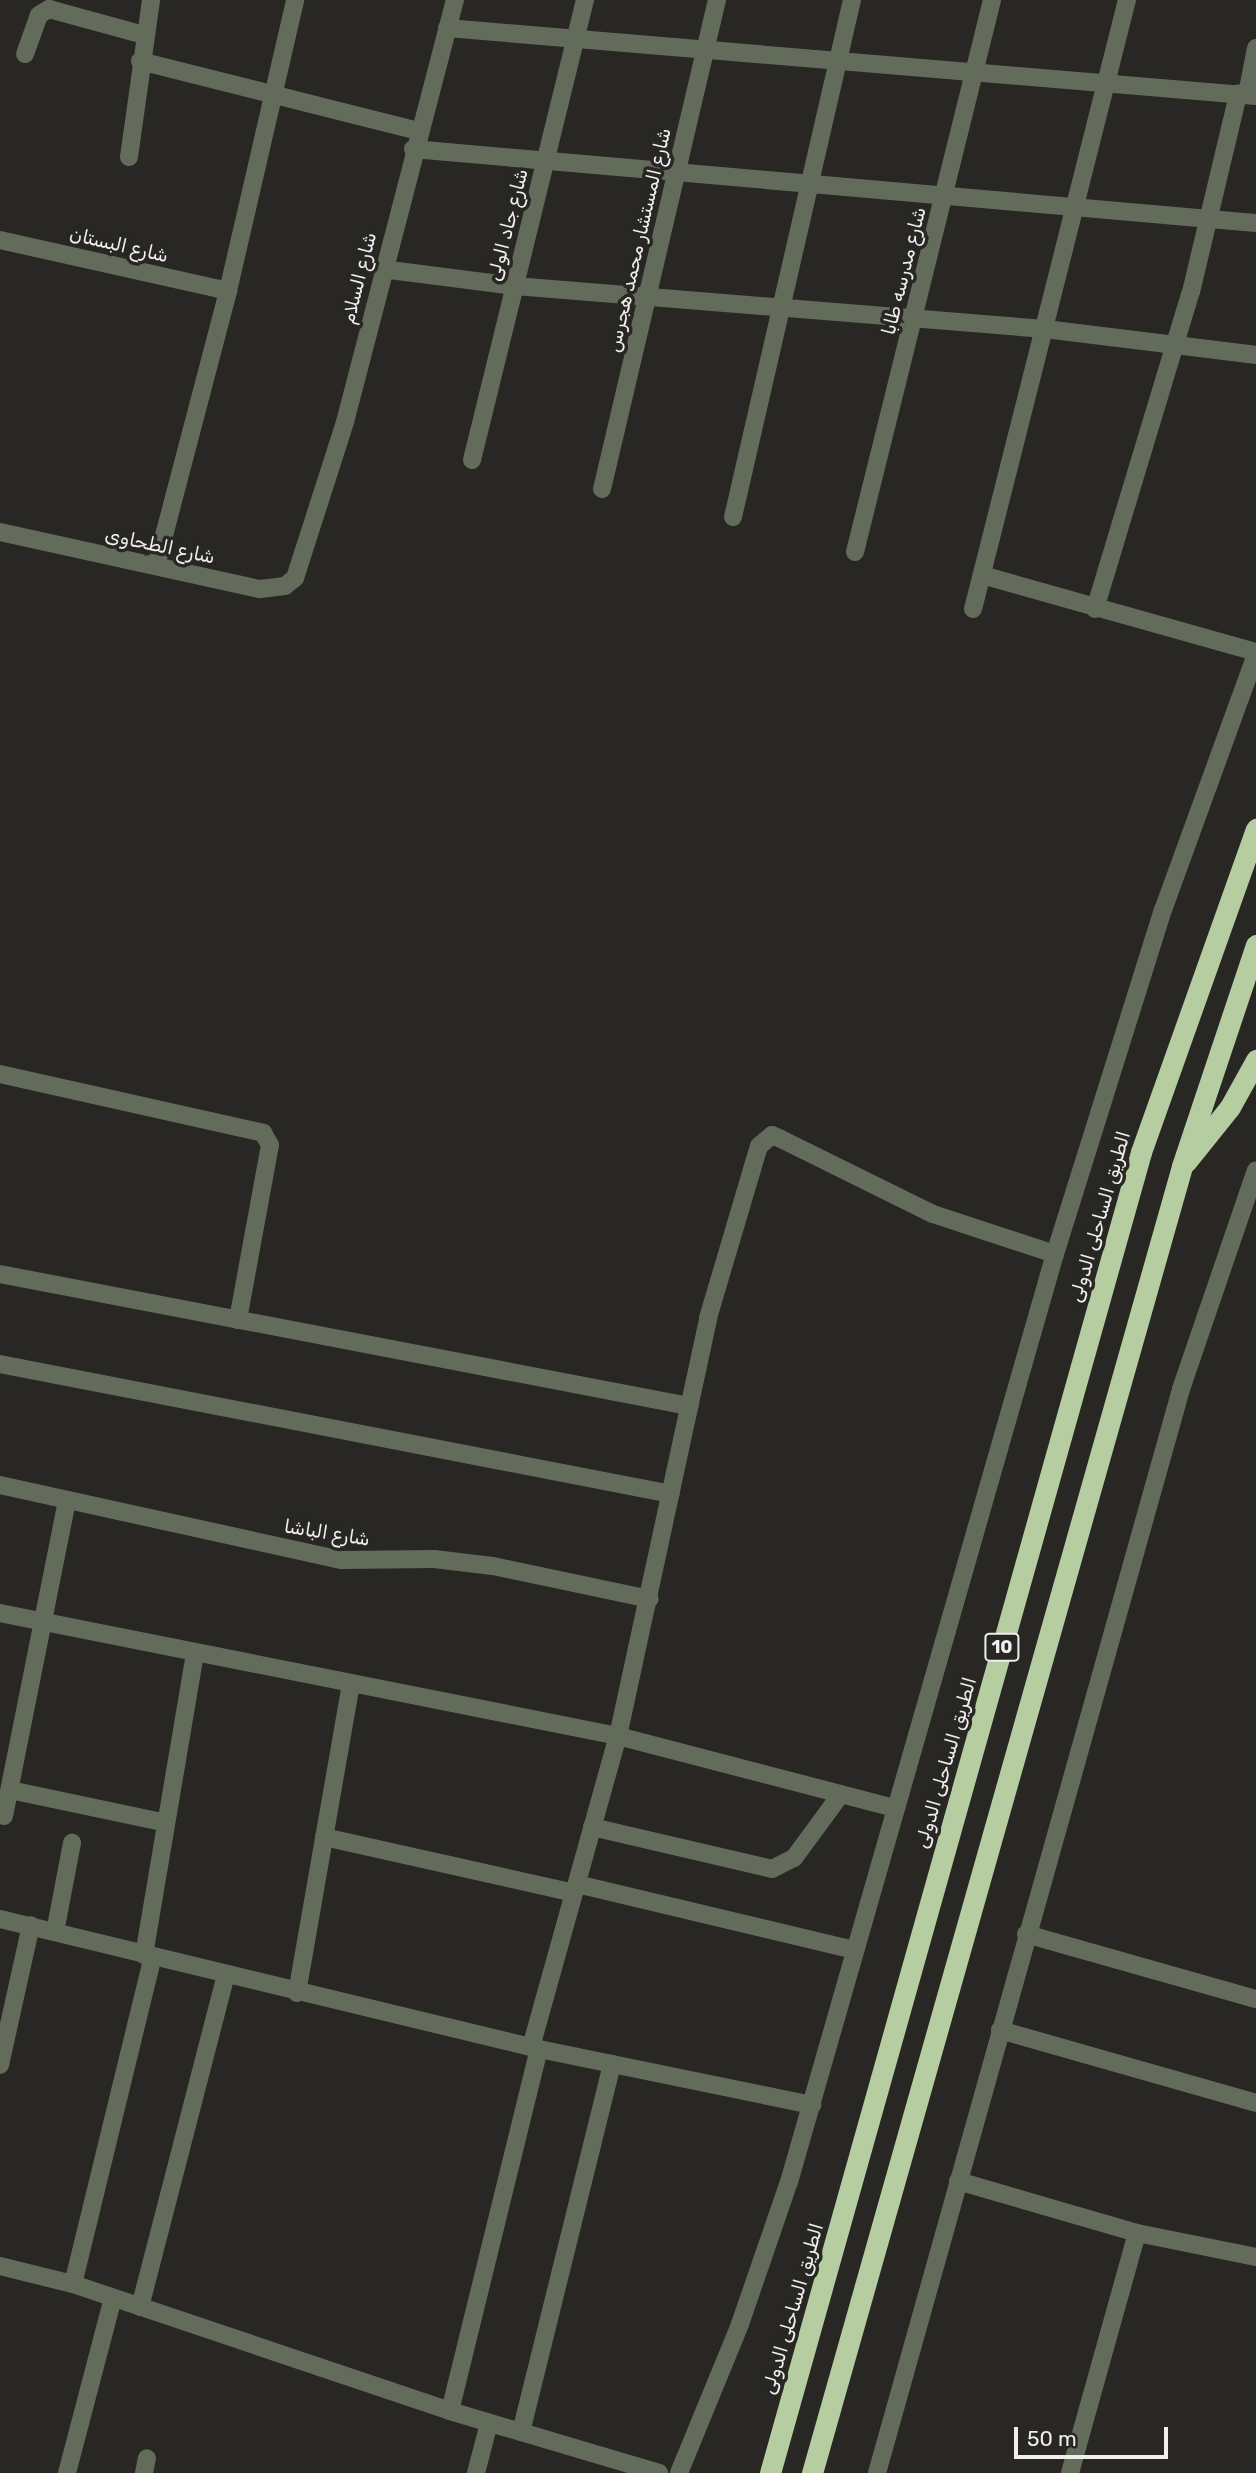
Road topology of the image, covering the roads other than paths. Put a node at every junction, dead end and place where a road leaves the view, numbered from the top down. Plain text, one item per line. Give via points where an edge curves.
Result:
1 (150, 0) edge
2 (295, 0) edge
3 (455, 0) edge
4 (585, 0) edge
5 (716, 0) edge
6 (852, 0) edge
7 (992, 0) edge
8 (1127, 0) edge
9 (447, 28) junction
10 (144, 35) junction
11 (576, 39) junction
12 (1256, 48) edge
13 (705, 50) junction
14 (25, 54) dead end
15 (140, 61) junction
16 (838, 61) junction
17 (975, 74) junction
18 (1108, 81) junction
19 (1247, 95) edge
20 (274, 98) junction
21 (418, 131) junction
22 (413, 149) junction
23 (129, 157) dead end
24 (546, 161) junction
25 (677, 172) junction
26 (810, 183) junction
27 (944, 194) junction
28 (1077, 205) junction
29 (1208, 216) junction
30 (1256, 223) edge
31 (0, 240) edge
32 (382, 269) junction
33 (515, 286) junction
34 (228, 291) junction
35 (647, 298) junction
36 (781, 309) junction
37 (914, 321) junction
38 (1045, 329) junction
39 (1176, 344) junction
40 (1256, 355) edge
41 (472, 460) dead end
42 (602, 489) dead end
43 (733, 517) dead end
44 (0, 532) edge
45 (855, 552) dead end
46 (156, 566) junction
47 (302, 567) joint
48 (982, 575) junction
49 (973, 609) dead end
50 (1095, 609) junction
51 (1256, 654) edge
52 (1256, 829) edge
53 (1256, 945) edge
54 (1256, 1060) edge
55 (0, 1074) edge
56 (1182, 1166) junction
57 (1256, 1170) edge
58 (1055, 1254) junction
59 (0, 1274) edge
60 (239, 1320) junction
61 (0, 1364) edge
62 (689, 1406) junction
63 (0, 1485) edge
64 (671, 1494) junction
65 (67, 1500) junction
66 (649, 1599) junction
67 (0, 1613) edge
68 (43, 1623) junction
69 (195, 1654) junction
70 (351, 1684) junction
71 (618, 1736) junction
72 (8, 1751) edge
73 (10, 1790) junction
74 (842, 1794) junction
75 (895, 1808) junction
76 (4, 1816) dead end
77 (166, 1823) junction
78 (592, 1827) junction
79 (324, 1837) junction
80 (72, 1843) dead end
81 (576, 1888) junction
82 (0, 1919) edge
83 (30, 1925) junction
84 (55, 1932) junction
85 (1026, 1934) junction
86 (855, 1950) junction
87 (149, 1956) junction
88 (226, 1975) junction
89 (298, 1993) junction
90 (1256, 1998) edge
91 (1000, 2029) junction
92 (535, 2048) junction
93 (612, 2064) junction
94 (0, 2065) edge
95 (1256, 2102) edge
96 (812, 2105) junction
97 (958, 2181) junction
98 (1137, 2233) junction
99 (1256, 2257) edge
100 (0, 2266) edge
101 (73, 2284) junction
102 (113, 2298) junction
103 (140, 2307) junction
104 (450, 2411) junction
105 (489, 2423) junction
106 (521, 2432) junction
107 (67, 2473) edge
108 (476, 2473) edge
109 (659, 2473) edge
110 (679, 2473) edge
111 (770, 2473) edge
112 (812, 2473) edge
113 (877, 2473) edge
114 (1070, 2473) edge

1 - 10 street
2 - 20 street
3 - 9 street, شارع السلام
4 - 11 street, شارع جاد الولى
5 - 13 street, شارع المستشار محمد هجرس
6 - 16 street
7 - 17 street, شارع مدرسه طابا
8 - 18 street
9 - 11 street
9 - 21 street, شارع السلام
10 - 14 street via 48,9 39,15
10 - 15 street
11 - 13 street
11 - 24 street, شارع جاد الولى
12 - 19 street
13 - 16 street
13 - 25 street, شارع المستشار محمد هجرس
15 - 20 street
15 - 23 street
16 - 17 street
16 - 26 street
17 - 18 street
17 - 27 street, شارع مدرسه طابا
18 - 19 street
18 - 28 street
19 - 29 street
20 - 21 street
20 - 34 street
21 - 22 street, شارع السلام
22 - 24 street
22 - 32 street, شارع السلام
24 - 25 street
24 - 33 street, شارع جاد الولى
25 - 26 street
25 - 35 street, شارع المستشار محمد هجرس
26 - 27 street
26 - 36 street
27 - 28 street
27 - 37 street, شارع مدرسه طابا
28 - 29 street
28 - 38 street
29 - 30 street
29 - 39 street
31 - 34 street, شارع البستان
32 - 33 street
32 - 47 street, شارع السلام
33 - 35 street
33 - 41 street, شارع جاد الولى
34 - 46 street
35 - 36 street
35 - 42 street, شارع المستشار محمد هجرس
36 - 37 street
36 - 43 street
37 - 38 street
37 - 45 street, شارع مدرسه طابا
38 - 39 street
38 - 48 street
39 - 40 street
39 - 50 street
44 - 46 street, شارع الطحاوى
46 - 47 street, شارع الطحاوى via 273,590 285,586
48 - 49 street
48 - 50 street
50 - 51 street
51 - 58 street via 1163,910
52 - 111 highway, الطريق الساحلى الدولى / 10 via 1141,1152
53 - 56 highway, 10
54 - 56 highway via 1230,1107
55 - 60 street via 264,1133 270,1145
56 - 112 highway, 10
57 - 85 street via 1181,1389
58 - 62 street via 933,1214 810,1150 772,1135 764,1138 731,1232
58 - 75 street
59 - 60 street
60 - 62 street
61 - 64 street
62 - 64 street
63 - 65 street, شارع الباشا
64 - 66 street
65 - 66 street, شارع الباشا via 342,1560 434,1559 493,1566
65 - 68 street
66 - 71 street
67 - 68 street
68 - 69 street
68 - 72 street
69 - 70 street
69 - 77 street
70 - 71 street
70 - 79 street
71 - 74 street
71 - 78 street
72 - 73 street
73 - 76 street
73 - 77 street
74 - 75 street
74 - 78 street via 794,1858 772,1869
75 - 86 street
77 - 87 street
78 - 81 street
79 - 81 street
79 - 89 street
80 - 84 street
81 - 86 street
81 - 92 street
82 - 83 street
83 - 84 street
83 - 94 street
84 - 87 street
85 - 90 street
85 - 91 street
86 - 96 street
87 - 88 street
87 - 101 street
88 - 89 street
88 - 103 street
89 - 92 street
91 - 95 street
91 - 97 street
92 - 93 street
92 - 104 street
93 - 96 street
93 - 106 street
96 - 110 street via 761,2265
97 - 98 street
97 - 113 street
98 - 99 street
98 - 114 street
100 - 101 street
101 - 102 street
102 - 103 street
102 - 107 street
103 - 104 street
104 - 105 street
105 - 106 street
105 - 108 street
106 - 109 street

